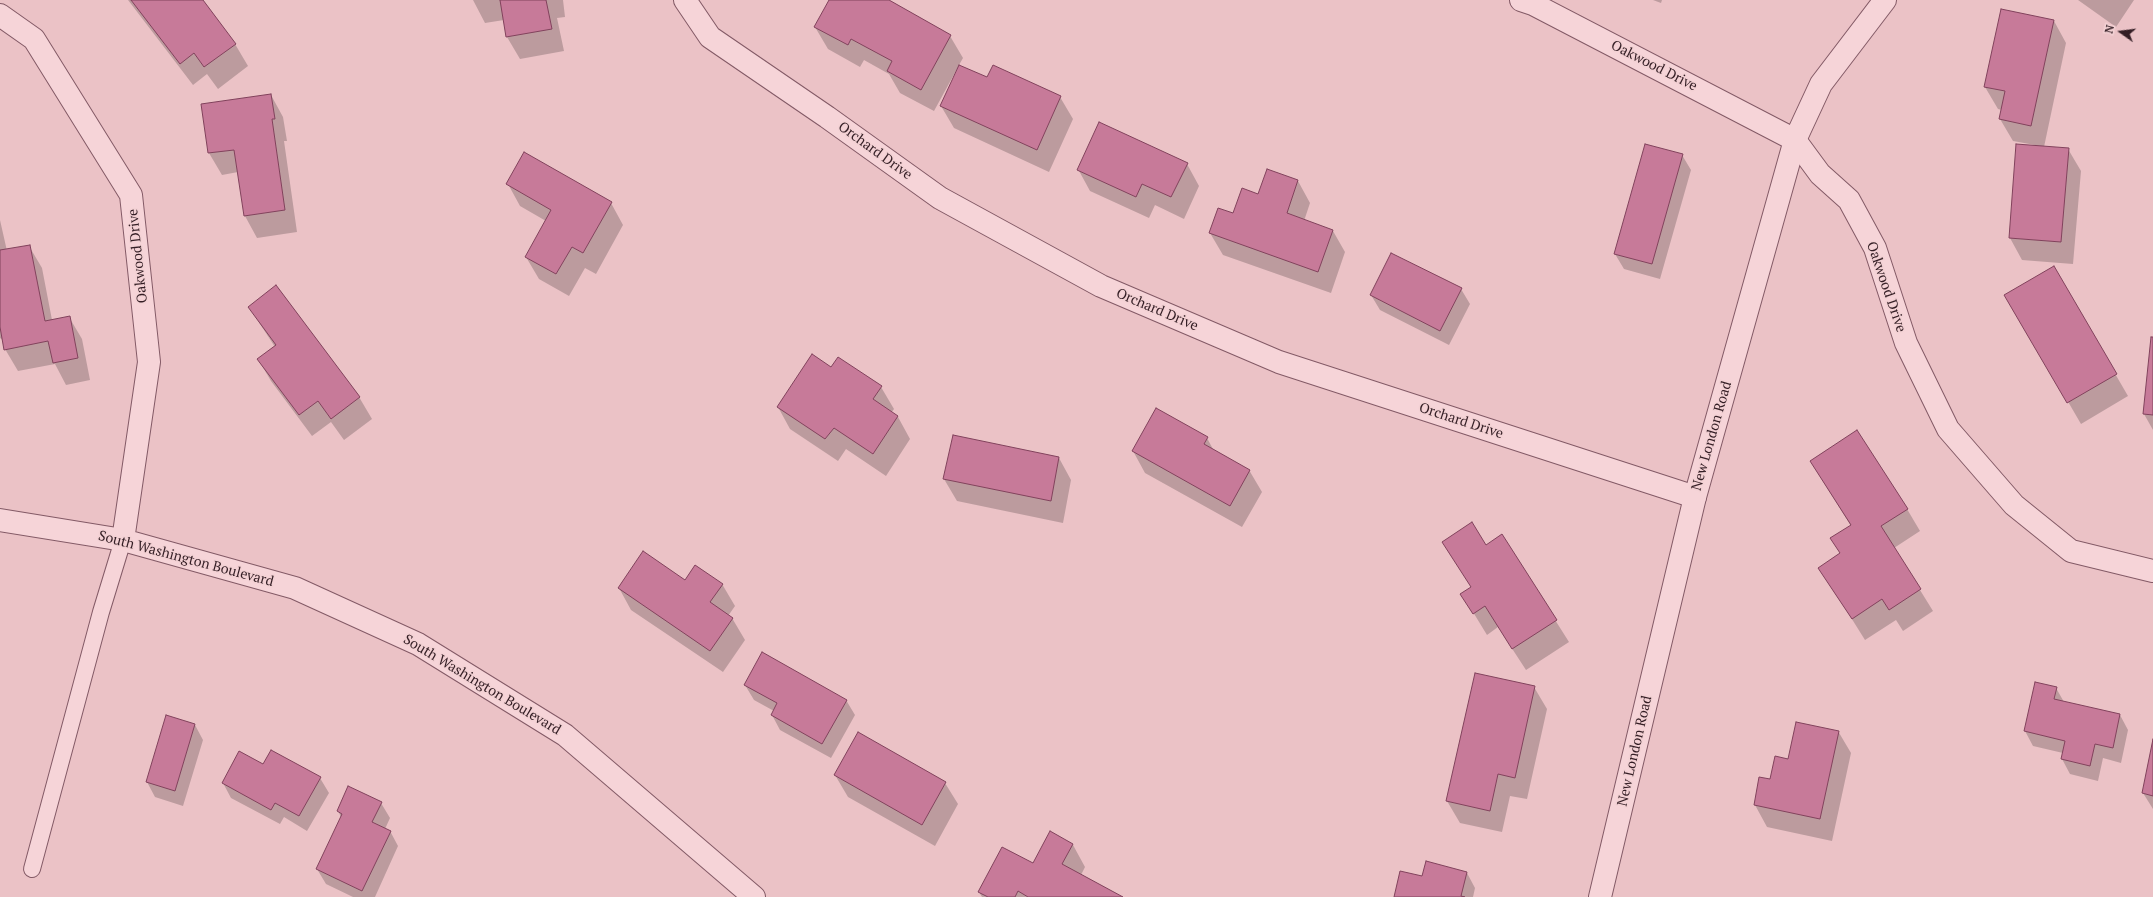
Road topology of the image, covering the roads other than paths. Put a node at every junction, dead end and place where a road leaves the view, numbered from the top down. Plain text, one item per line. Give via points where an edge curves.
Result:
1 (685, 0) edge
2 (1521, 0) edge
3 (1885, 0) edge
4 (0, 15) edge
5 (1795, 140) junction
6 (1695, 497) junction
7 (0, 520) edge
8 (123, 540) junction
9 (2153, 571) edge
10 (32, 869) dead end
11 (754, 897) edge
12 (1600, 897) edge

1 - 6 street, Orchard Drive via 710,37 940,198 1101,286 1279,362
2 - 5 street, Oakwood Drive
3 - 5 street, New London Road via 1821,84
4 - 8 street, Oakwood Drive via 34,39 131,195 148,362
5 - 6 street, New London Road
5 - 9 street, Oakwood Drive via 1820,174 1849,200 1875,248 1906,343 1948,429 2014,505 2071,550
6 - 12 street, New London Road
7 - 8 street, South Washington Boulevard
8 - 10 lane
8 - 11 street, South Washington Boulevard via 295,588 418,644 565,735

